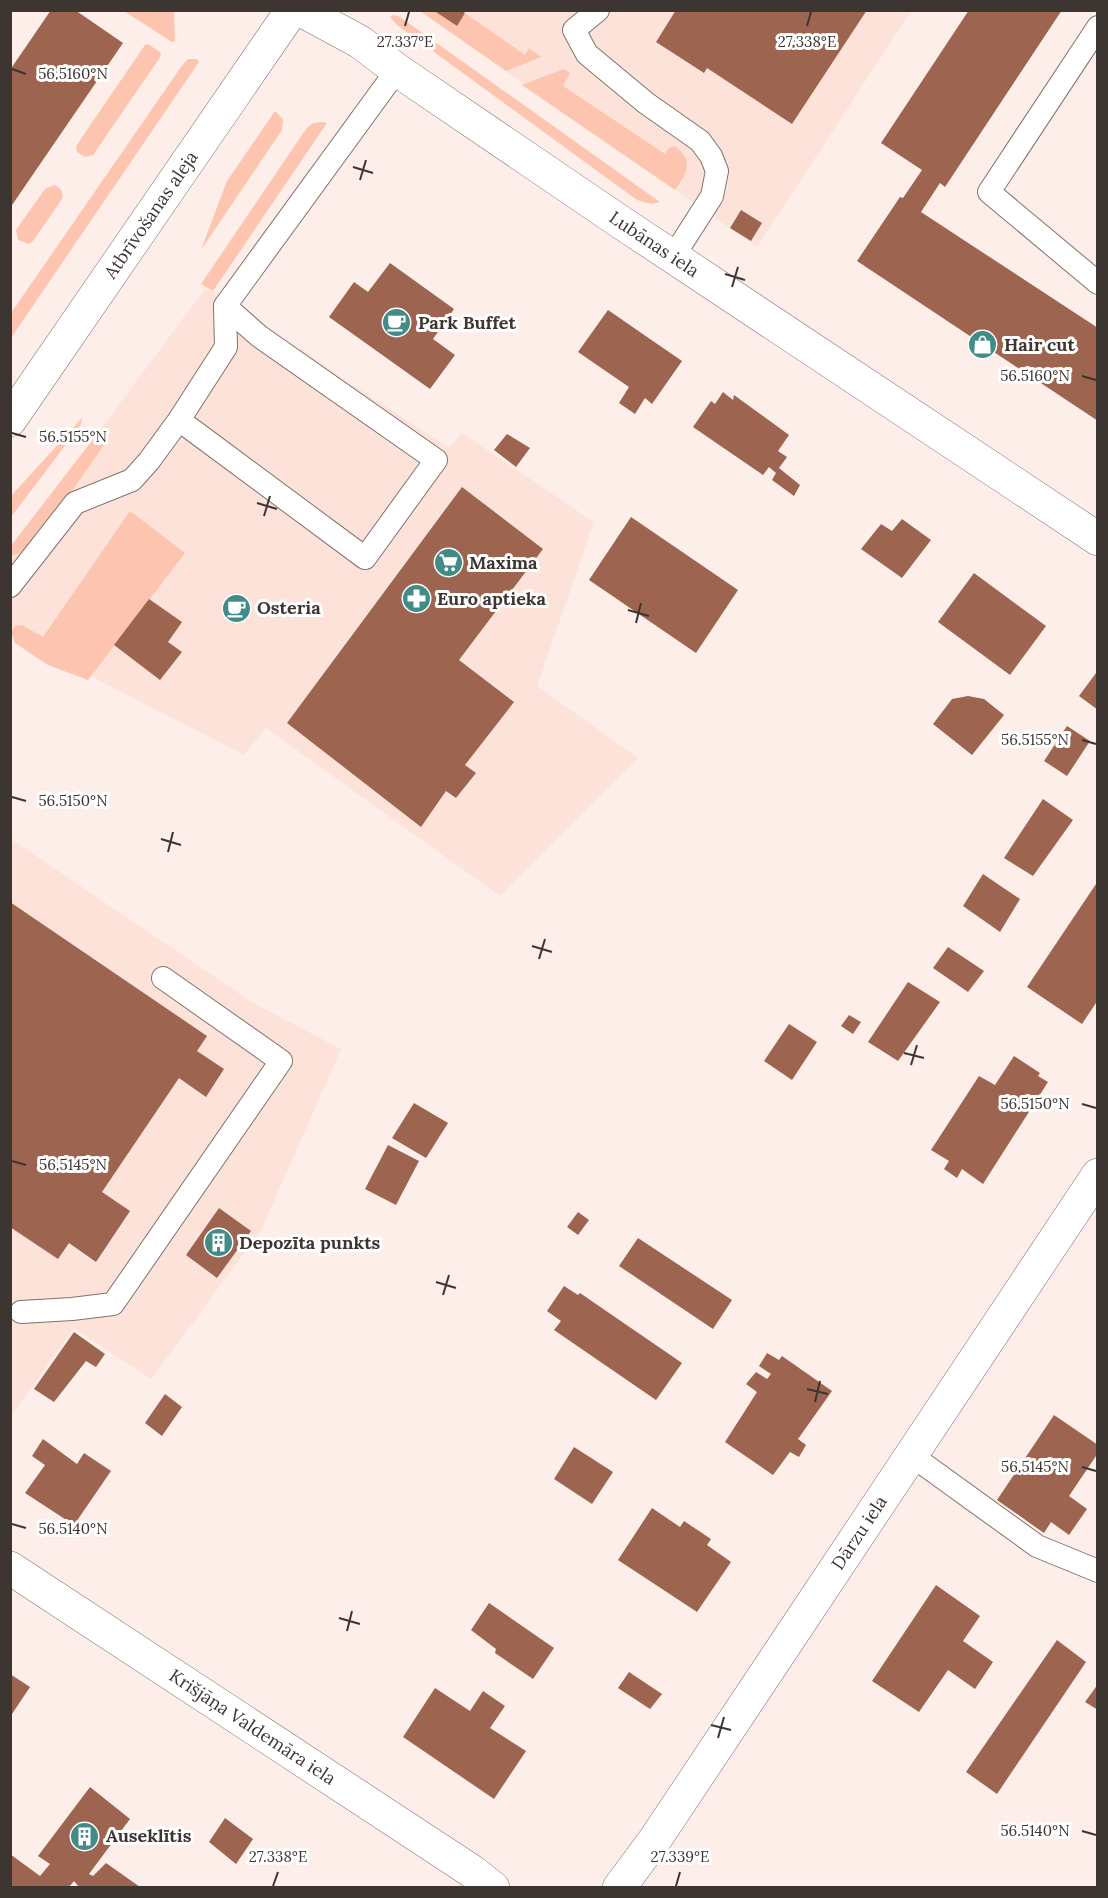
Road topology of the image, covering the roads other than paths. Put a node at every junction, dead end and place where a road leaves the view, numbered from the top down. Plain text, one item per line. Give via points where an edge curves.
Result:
1 (292, 10) edge
2 (301, 10) edge
3 (598, 10) edge
4 (1098, 27) edge
5 (397, 70) junction
6 (673, 257) junction
7 (1098, 283) edge
8 (225, 306) junction
9 (10, 420) edge
10 (179, 420) junction
11 (1098, 539) edge
12 (10, 586) edge
13 (163, 978) dead end
14 (1098, 1175) edge
15 (14, 1314) edge
16 (911, 1455) junction
17 (10, 1568) edge
18 (1098, 1571) edge
19 (493, 1887) edge
20 (619, 1887) edge

1 - 9 street, Atbrīvošanas aleja
2 - 5 street, Lubānas iela via 360,42
3 - 6 lane via 574,30 587,54 700,141 717,171 712,196
4 - 7 lane via 989,192
5 - 6 street, Lubānas iela
5 - 8 lane
6 - 11 street, Lubānas iela
8 - 10 lane via 226,347
8 - 10 lane via 259,336 436,460 365,558
10 - 12 lane via 132,480 75,503
13 - 15 lane via 281,1061 113,1305
14 - 16 street, Dārzu iela
16 - 18 lane via 1037,1546
16 - 20 street, Dārzu iela via 663,1829
17 - 19 street, Krišjāņa Valdemāra iela

